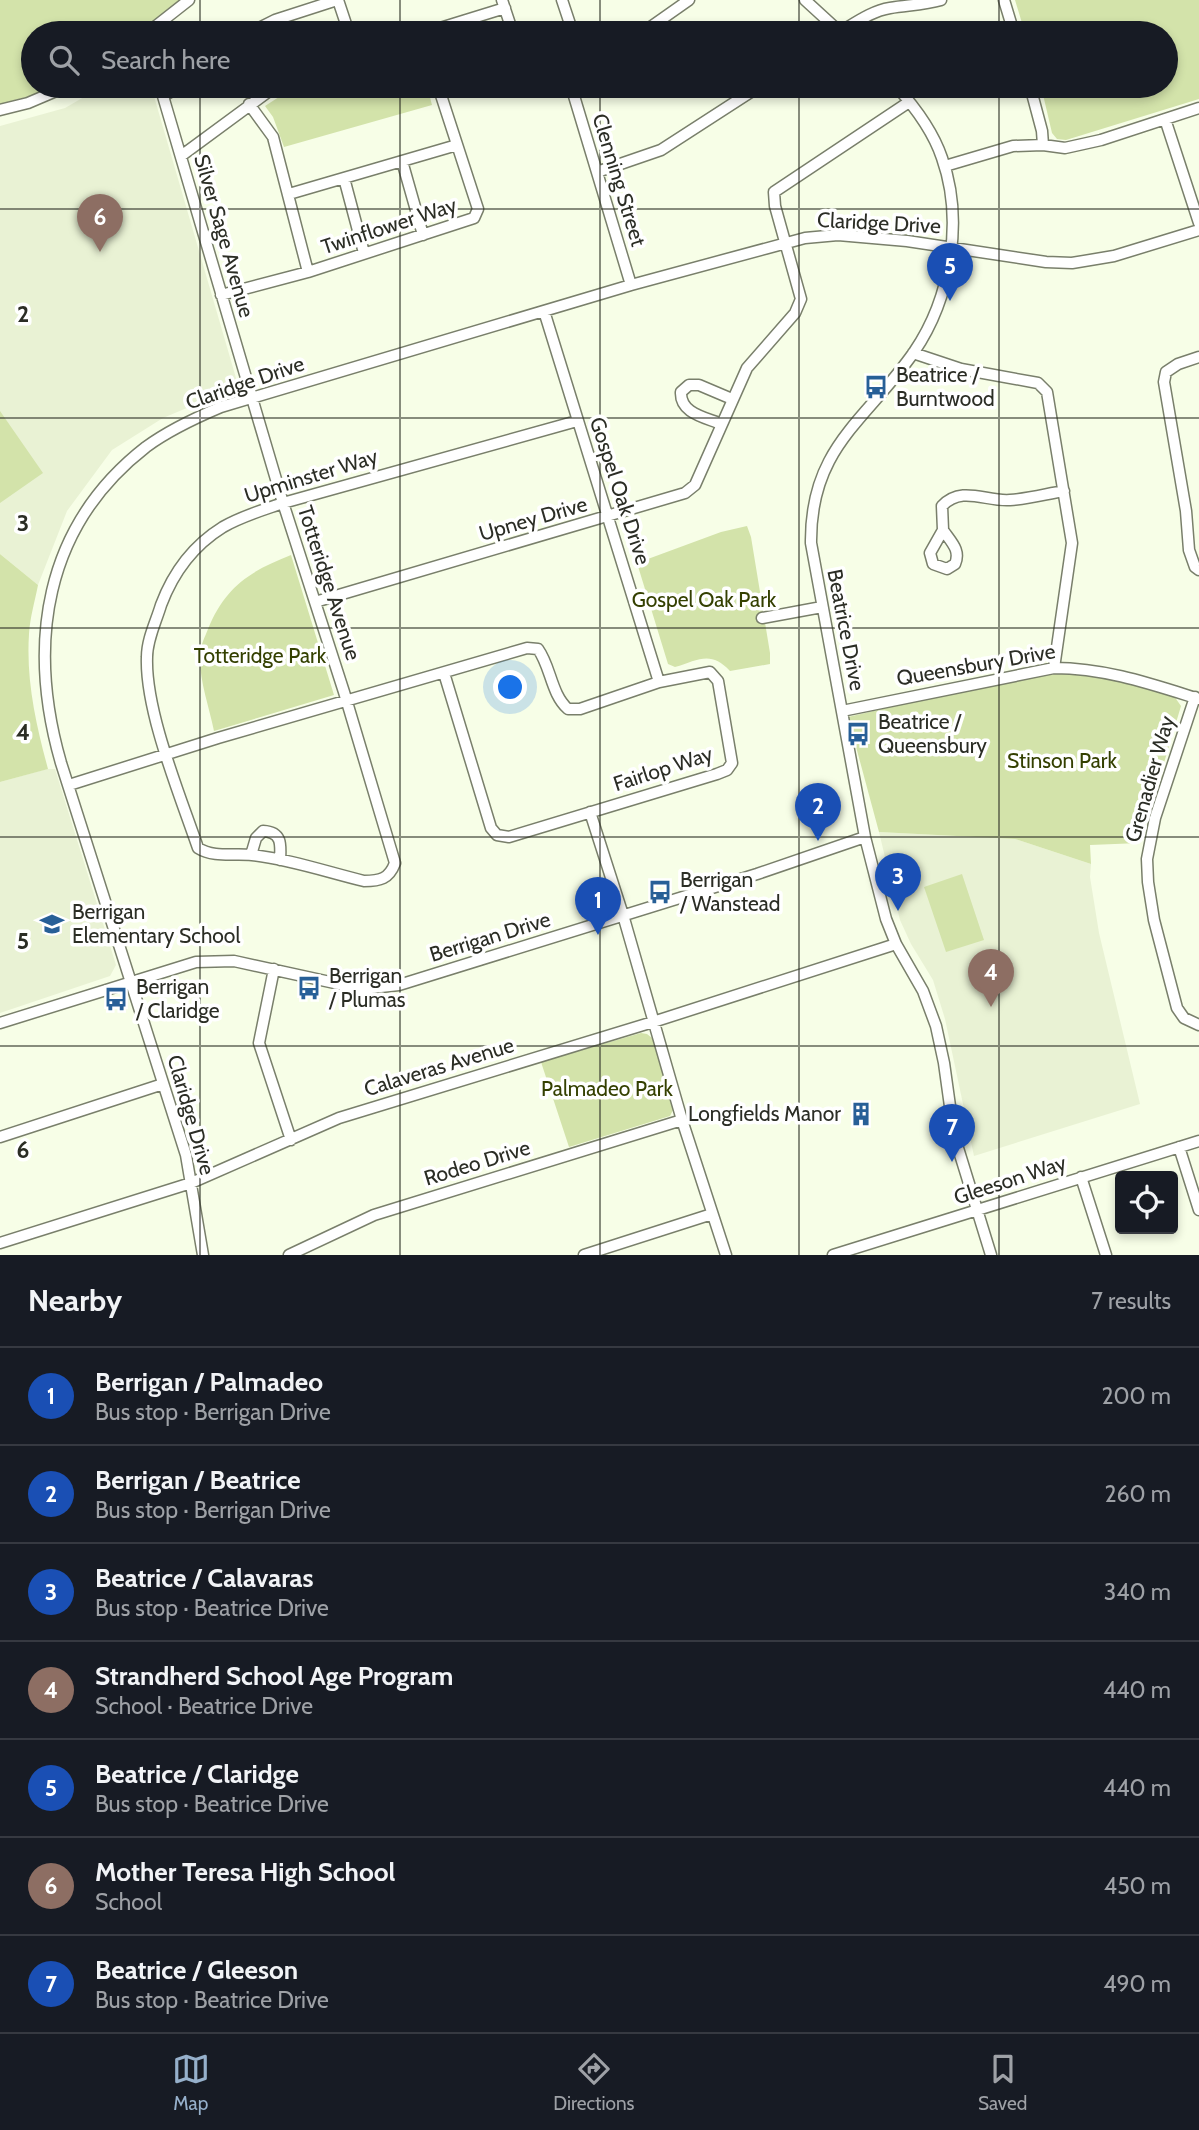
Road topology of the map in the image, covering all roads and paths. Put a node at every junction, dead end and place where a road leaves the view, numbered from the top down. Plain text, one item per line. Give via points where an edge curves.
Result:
1 (189, 0) edge
2 (337, 0) edge
3 (562, 0) edge
4 (689, 0) edge
5 (805, 0) edge
6 (940, 0) edge
7 (1004, 0) edge
8 (504, 4) edge
9 (162, 21) edge
10 (273, 21) edge
11 (345, 21) edge
12 (457, 21) edge
13 (509, 21) edge
14 (569, 21) edge
15 (659, 21) edge
16 (827, 21) edge
17 (859, 21) edge
18 (1010, 21) edge
19 (40, 98) edge
20 (164, 98) edge
21 (258, 98) edge
22 (442, 98) edge
23 (575, 98) edge
24 (741, 98) edge
25 (906, 98) edge
26 (1033, 98) edge
27 (909, 102) junction
28 (249, 104) junction
29 (1199, 108) edge
30 (0, 110) edge
31 (1165, 119) junction
32 (457, 145) junction
33 (1043, 145) junction
34 (181, 156) junction
35 (402, 161) junction
36 (945, 166) junction
37 (597, 172) junction
38 (344, 178) junction
39 (289, 194) junction
40 (1199, 223) edge
41 (1199, 230) edge
42 (423, 235) junction
43 (784, 243) junction
44 (951, 246) junction
45 (364, 253) junction
46 (308, 272) junction
47 (631, 285) junction
48 (221, 295) junction
49 (544, 311) junction
50 (913, 353) junction
51 (1199, 357) edge
52 (250, 397) junction
53 (732, 399) junction
54 (577, 421) junction
55 (721, 424) junction
56 (1064, 491) junction
57 (283, 503) junction
58 (608, 517) junction
59 (943, 530) dead end
60 (1199, 570) edge
61 (315, 603) junction
62 (822, 607) junction
63 (762, 618) dead end
64 (1054, 668) junction
65 (444, 673) junction
66 (659, 682) junction
67 (1197, 698) edge
68 (347, 701) junction
69 (842, 711) junction
70 (167, 754) junction
71 (69, 785) junction
72 (590, 812) junction
73 (865, 837) junction
74 (251, 855) junction
75 (280, 860) junction
76 (623, 915) junction
77 (896, 944) junction
78 (274, 969) junction
79 (131, 981) junction
80 (653, 1022) junction
81 (0, 1023) edge
82 (1199, 1025) edge
83 (163, 1084) junction
84 (682, 1120) junction
85 (0, 1137) edge
86 (291, 1140) junction
87 (1199, 1141) edge
88 (1179, 1147) junction
89 (1081, 1177) junction
90 (191, 1183) junction
91 (1199, 1210) edge
92 (977, 1211) junction
93 (712, 1214) junction
94 (0, 1243) edge
95 (307, 1252) edge
96 (203, 1255) edge
97 (289, 1255) edge
98 (584, 1255) edge
99 (726, 1255) edge
100 (833, 1255) edge
101 (991, 1255) edge
102 (1106, 1255) edge

1 - 9 street
2 - 10 street
2 - 11 street
3 - 14 street
4 - 15 street
5 - 16 street
6 - 17 street via 889,8
7 - 18 street
8 - 12 street
8 - 13 street
19 - 30 street
20 - 34 street, Silver Sage Avenue
21 - 28 street
22 - 32 street, Twinflower Way
23 - 37 street, Clenning Street
24 - 37 street via 661,150
25 - 27 street, Beatrice Drive
26 - 33 street
27 - 36 street, Beatrice Drive
27 - 43 street via 774,192
28 - 34 street
28 - 39 street via 273,136
29 - 31 street
31 - 33 street via 1065,148
31 - 40 street
32 - 35 street
32 - 42 street, Twinflower Way via 478,209 476,215
33 - 36 street via 1013,146
34 - 48 street, Silver Sage Avenue
35 - 38 street
35 - 42 street
36 - 44 street, Beatrice Drive via 952,211
37 - 47 street, Clenning Street
38 - 39 street
38 - 45 street
39 - 46 street
41 - 44 street, Claridge Drive via 1114,256 1072,263
42 - 45 street, Twinflower Way
43 - 44 street, Claridge Drive via 838,235
43 - 47 street, Claridge Drive
43 - 53 street, Upney Drive via 801,299 795,313 747,368
44 - 50 street, Beatrice Drive via 940,301
45 - 46 street, Twinflower Way
46 - 48 street, Twinflower Way
47 - 49 street, Claridge Drive
48 - 52 street, Silver Sage Avenue
49 - 52 street, Claridge Drive
49 - 54 street, Gospel Oak Drive
50 - 56 street via 961,369 1042,385
50 - 62 street, Beatrice Drive via 845,433 820,480 811,543
51 - 60 street via 1178,363 1166,372 1164,382 1189,551
52 - 57 street, Totteridge Avenue
52 - 71 street, Claridge Drive via 197,417 146,447 95,500 65,552 50,593 43,668 53,735
53 - 55 street, Upney Drive
53 - 55 street via 699,385 681,391 685,408
54 - 57 street, Upminster Way
54 - 58 street, Gospel Oak Drive
55 - 58 street, Upney Drive via 695,485 685,493
56 - 59 street via 1012,500 956,496 943,506
56 - 64 street via 1072,543
57 - 61 street, Totteridge Avenue
57 - 70 street, Upminster Way via 241,517 212,535 167,588 147,657 152,705
58 - 61 street, Upney Drive
58 - 66 street, Gospel Oak Drive
61 - 68 street, Totteridge Avenue
62 - 63 street
62 - 69 street, Beatrice Drive
64 - 67 street, Queensbury Drive via 1119,674
64 - 69 street, Queensbury Drive
65 - 66 street, Fairlop Way via 527,648 538,649 559,702 568,709
65 - 68 street, Fairlop Way
65 - 72 street, Fairlop Way via 491,828 497,835 509,837
66 - 72 street, Fairlop Way via 710,672 718,681 732,763 717,774
67 - 82 street, Grenadier Way via 1155,818 1147,871 1154,920 1177,1008 1184,1018
68 - 70 street, Fairlop Way
68 - 75 street, Totteridge Avenue via 395,863 391,874 364,881
69 - 73 street, Beatrice Drive
70 - 71 street, Fairlop Way
70 - 74 street, Upminster Way via 198,848 206,853
71 - 79 street, Claridge Drive
72 - 76 street
73 - 76 street, Berrigan Drive
73 - 77 street, Beatrice Drive
74 - 75 street
74 - 75 street via 256,838 270,831 281,841
76 - 78 street, Berrigan Drive via 382,988 344,986
76 - 80 street
77 - 80 street, Calaveras Avenue
77 - 92 street, Beatrice Drive via 923,991 936,1026 954,1135
78 - 79 street, Berrigan Drive via 215,960
78 - 86 street via 259,1043
79 - 81 street, Berrigan Drive
79 - 83 street, Claridge Drive
80 - 84 street
80 - 86 street, Calaveras Avenue via 339,1118
83 - 85 street
83 - 90 street, Claridge Drive
84 - 93 street
84 - 95 street, Rodeo Drive via 374,1215
86 - 90 street, Calaveras Avenue
87 - 88 street, Gleeson Way
88 - 89 street, Gleeson Way
88 - 91 street
89 - 92 street, Gleeson Way
89 - 102 street
90 - 94 street, Calaveras Avenue
90 - 96 street, Claridge Drive
92 - 100 street, Gleeson Way via 875,1248
92 - 101 street, Beatrice Drive
93 - 98 street
93 - 99 street
95 - 97 street, Rodeo Drive

